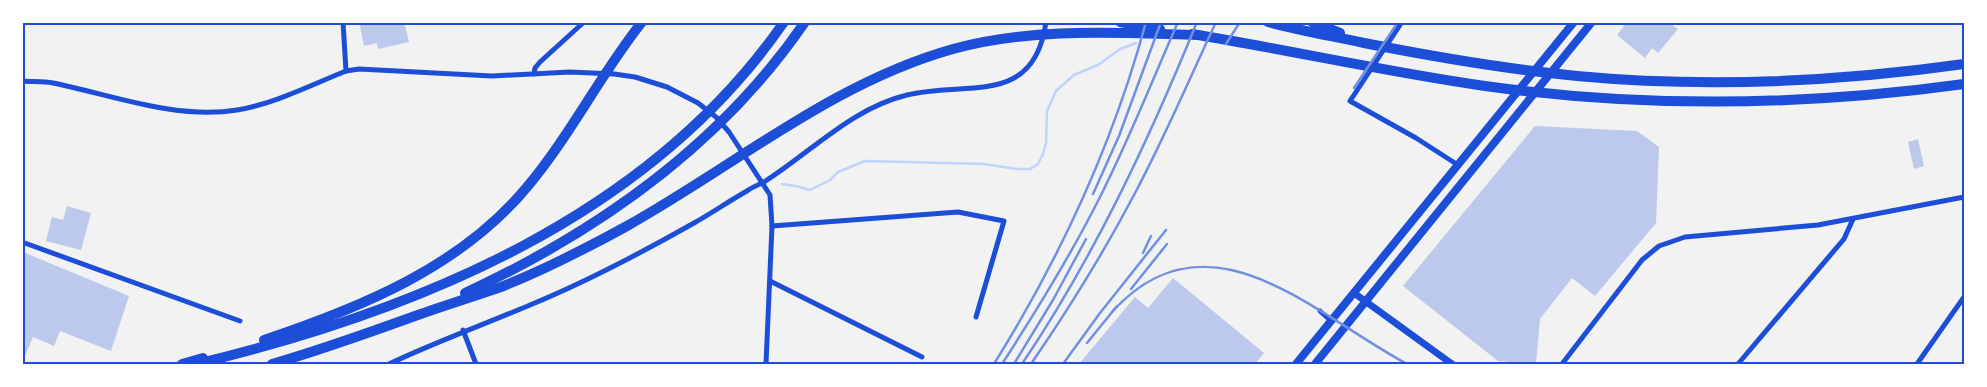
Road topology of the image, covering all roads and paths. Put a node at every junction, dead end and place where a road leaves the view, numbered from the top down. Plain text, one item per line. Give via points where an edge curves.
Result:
1 (343, 22) edge
2 (584, 22) edge
3 (642, 22) edge
4 (784, 22) edge
5 (805, 22) edge
6 (1046, 22) edge
7 (1120, 22) edge
8 (1268, 22) edge
9 (1312, 22) edge
10 (1402, 22) edge
11 (1574, 22) edge
12 (1592, 22) edge
13 (1198, 35) junction
14 (1364, 42) junction
15 (1964, 64) edge
16 (346, 71) junction
17 (534, 74) junction
18 (23, 83) edge
19 (1964, 84) edge
20 (1458, 165) junction
21 (763, 182) junction
22 (1964, 197) edge
23 (1853, 219) junction
24 (772, 226) junction
25 (22, 242) edge
26 (770, 281) junction
27 (1354, 293) junction
28 (1964, 298) edge
29 (1366, 301) junction
30 (1320, 311) dead end
31 (416, 316) junction
32 (976, 317) dead end
33 (240, 321) dead end
34 (1331, 321) junction
35 (463, 330) junction
36 (922, 357) dead end
37 (182, 364) edge
38 (196, 364) edge
39 (272, 364) edge
40 (389, 364) edge
41 (476, 364) edge
42 (766, 364) edge
43 (1296, 364) edge
44 (1315, 364) edge
45 (1452, 364) edge
46 (1562, 364) edge
47 (1738, 364) edge
48 (1917, 364) edge

1 - 16 street
2 - 17 street via 540,62
3 - 37 highway via 527,187 493,223 454,254 415,277 327,317
4 - 38 highway via 747,71 705,116 660,156 565,222 501,257 367,314 287,340
5 - 31 highway via 766,74 726,119 654,182 598,221 518,267
6 - 21 street via 1034,57 1023,72 1010,81 993,87 926,91 892,99 855,118
7 - 13 highway
8 - 14 highway
9 - 14 highway
10 - 20 street via 1350,101
11 - 20 main road
12 - 29 main road
13 - 19 highway via 1486,86 1575,96 1708,102 1826,98
13 - 31 highway via 1082,32 1021,36 956,48 896,69 840,95 640,219 503,286
14 - 15 highway via 1444,58 1617,79 1708,82 1852,77
16 - 17 street via 368,68 492,76
16 - 18 street via 258,105 228,111 170,109 51,83
17 - 21 street via 614,74 667,87 698,103 716,117
20 - 27 main road
21 - 24 street via 770,196
21 - 35 street via 611,267 531,305
22 - 23 street
23 - 46 street via 1685,237 1660,246 1631,272
23 - 47 street via 1844,239
24 - 26 street
24 - 32 street via 958,212 1004,221
25 - 33 street
26 - 36 street
26 - 42 street
27 - 29 street
27 - 34 main road
28 - 48 street
29 - 44 main road
29 - 45 street
30 - 34 street
31 - 39 highway
34 - 43 main road
35 - 40 street
35 - 41 street

